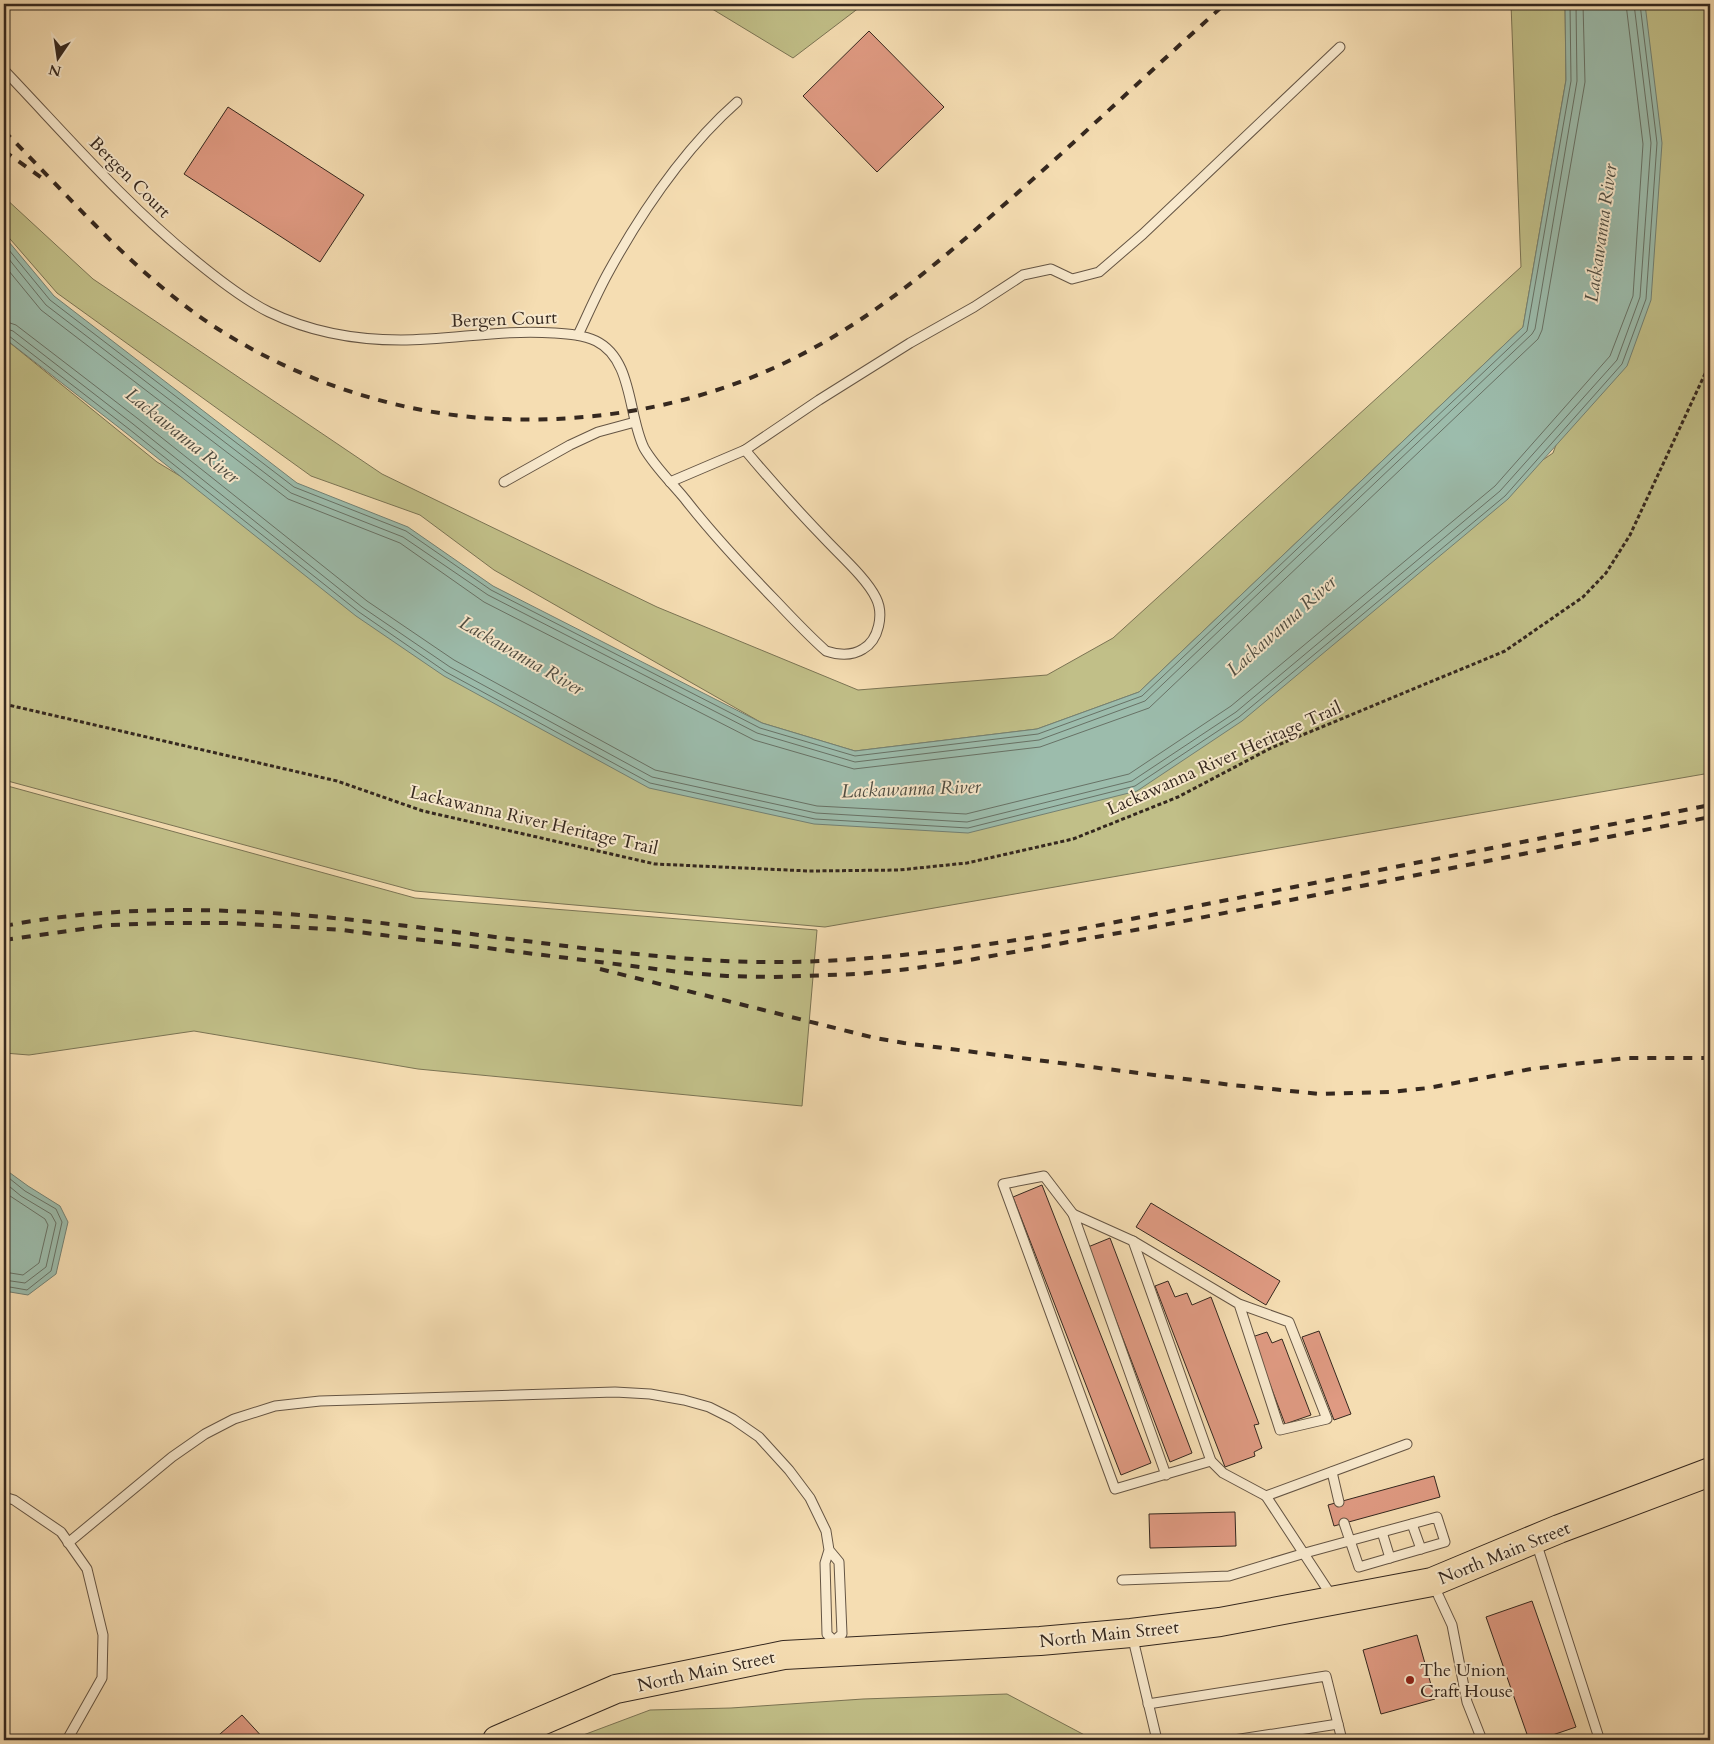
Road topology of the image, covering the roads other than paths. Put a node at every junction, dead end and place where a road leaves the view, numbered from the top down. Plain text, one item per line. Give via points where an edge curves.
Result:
1 (1340, 47) dead end
2 (4, 70) edge
3 (737, 102) dead end
4 (578, 335) junction
5 (635, 422) junction
6 (745, 450) junction
7 (504, 482) dead end
8 (670, 482) junction
9 (1073, 1214) junction
10 (1133, 1241) junction
11 (1239, 1304) junction
12 (1407, 1444) dead end
13 (1211, 1461) junction
14 (1332, 1472) junction
15 (1710, 1472) edge
16 (1166, 1475) junction
17 (1266, 1496) junction
18 (4, 1497) edge
19 (1339, 1502) dead end
20 (1344, 1523) dead end
21 (1412, 1524) junction
22 (1382, 1532) junction
23 (1535, 1540) junction
24 (1349, 1541) junction
25 (68, 1543) junction
26 (1421, 1549) junction
27 (829, 1550) junction
28 (1305, 1553) junction
29 (1390, 1558) junction
30 (1122, 1580) dead end
31 (1432, 1582) junction
32 (1334, 1600) junction
33 (1131, 1632) junction
34 (835, 1647) junction
35 (1148, 1704) junction
36 (1338, 1724) junction
37 (67, 1740) edge
38 (497, 1740) edge
39 (1157, 1740) edge
40 (1234, 1740) edge
41 (1342, 1740) edge
42 (1482, 1740) edge
43 (1594, 1740) edge

1 - 6 lane via 1099,272 1072,278 1051,269 1023,275 819,400
2 - 4 lane, Bergen Court via 131,204 173,243 268,312 308,328 365,339 403,340 532,331
3 - 4 lane via 718,119 660,189 608,273
4 - 5 lane, Bergen Court via 605,347 618,364
5 - 7 lane via 598,432
5 - 8 lane, Bergen Court via 644,448
6 - 8 lane
6 - 8 lane, Bergen Court via 875,596 880,616 878,627 866,648 848,654 826,651 747,571
9 - 10 lane
9 - 16 lane
9 - 16 lane via 1044,1176 1003,1184 1115,1489
10 - 11 lane
10 - 13 lane
11 - 11 lane via 1289,1322 1327,1419 1280,1430
12 - 14 lane
13 - 16 lane
13 - 17 lane via 1223,1473
14 - 17 lane
14 - 19 lane
15 - 23 main road, North Main Street
17 - 28 lane
18 - 25 lane via 14,1500 60,1532
20 - 24 lane
21 - 22 lane
21 - 26 lane
21 - 26 lane via 1436,1517 1445,1542
22 - 24 lane
22 - 29 lane
23 - 31 main road, North Main Street
23 - 43 lane via 1598,1736
24 - 28 lane
24 - 29 lane via 1359,1567
25 - 27 lane via 172,1457 205,1434 234,1419 275,1406 320,1401 615,1392 650,1394 700,1405 732,1419 759,1437 790,1470 810,1498 826,1531
25 - 37 lane via 87,1570 103,1635 102,1678
26 - 29 lane
27 - 34 lane via 825,1563 827,1634
27 - 34 lane via 839,1562 842,1634
28 - 30 lane via 1229,1576
28 - 32 lane
31 - 32 main road, North Main Street
31 - 42 lane via 1452,1625 1467,1702
32 - 33 main road, North Main Street via 1220,1622
33 - 34 main road, North Main Street via 1040,1642
33 - 35 lane
34 - 38 main road, North Main Street via 616,1689
35 - 36 lane via 1326,1676
35 - 39 lane
36 - 40 lane
36 - 41 lane

